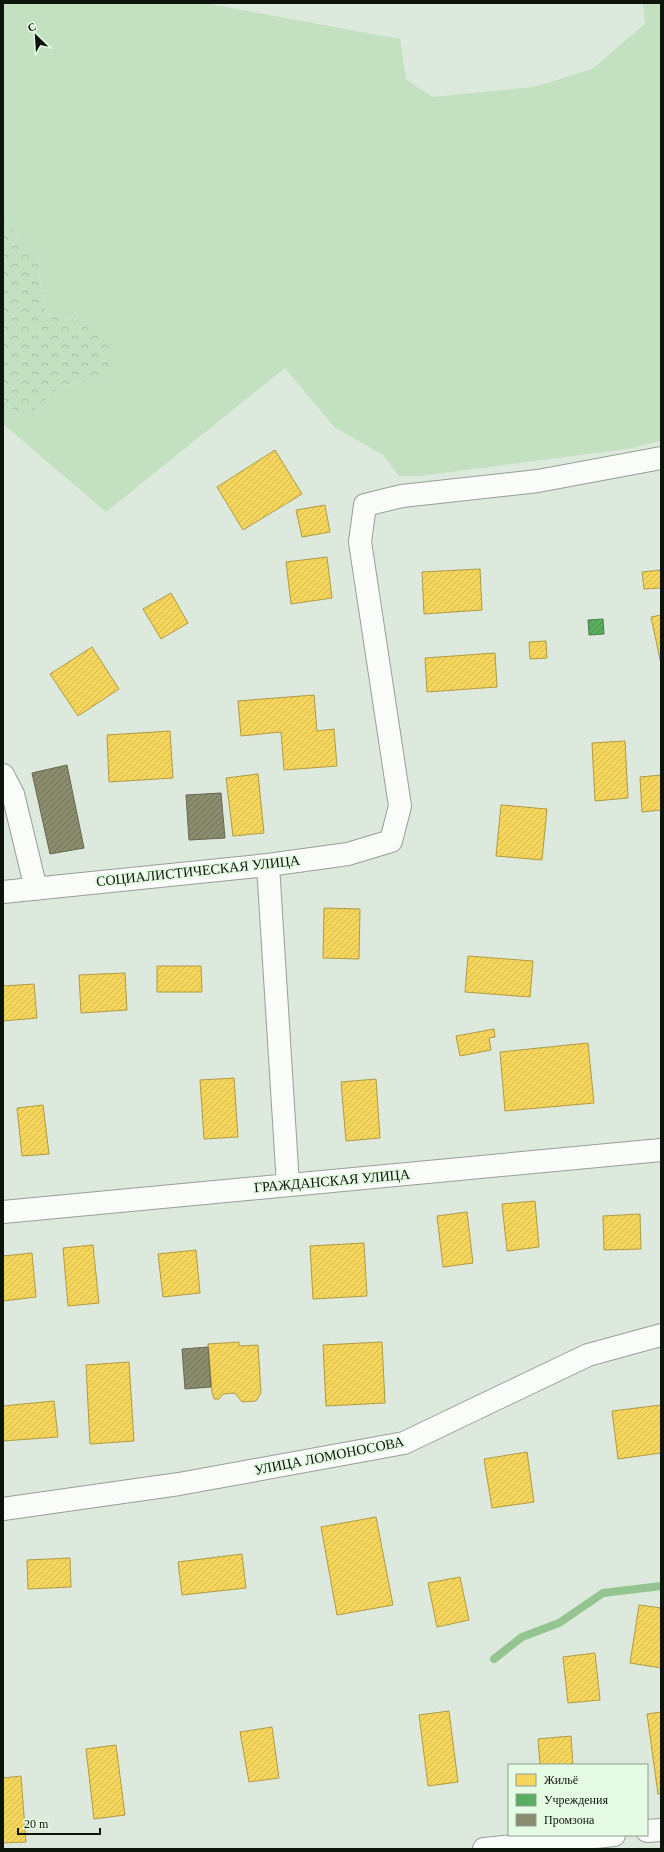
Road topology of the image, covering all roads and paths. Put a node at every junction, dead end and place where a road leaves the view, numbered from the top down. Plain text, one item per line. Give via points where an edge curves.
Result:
1 (661, 458) edge
2 (3, 775) edge
3 (268, 865) junction
4 (36, 889) junction
5 (3, 892) edge
6 (661, 1150) edge
7 (288, 1185) junction
8 (3, 1212) edge
9 (661, 1335) edge
10 (3, 1510) edge
11 (661, 1830) edge
12 (648, 1832) edge
13 (605, 1836) edge
14 (484, 1849) edge

1 - 3 street, СОЦИАЛИСТИЧЕСКАЯ УЛИЦА via 538,481 402,496 365,505 360,542 400,806 391,841 348,854
2 - 4 street via 13,794
3 - 4 street, СОЦИАЛИСТИЧЕСКАЯ УЛИЦА
3 - 7 street
4 - 5 street, СОЦИАЛИСТИЧЕСКАЯ УЛИЦА
6 - 7 street, ГРАЖДАНСКАЯ УЛИЦА
7 - 8 street, ГРАЖДАНСКАЯ УЛИЦА
9 - 10 street, УЛИЦА ЛОМОНОСОВА via 588,1355 404,1443 179,1484
11 - 12 street
13 - 14 street

